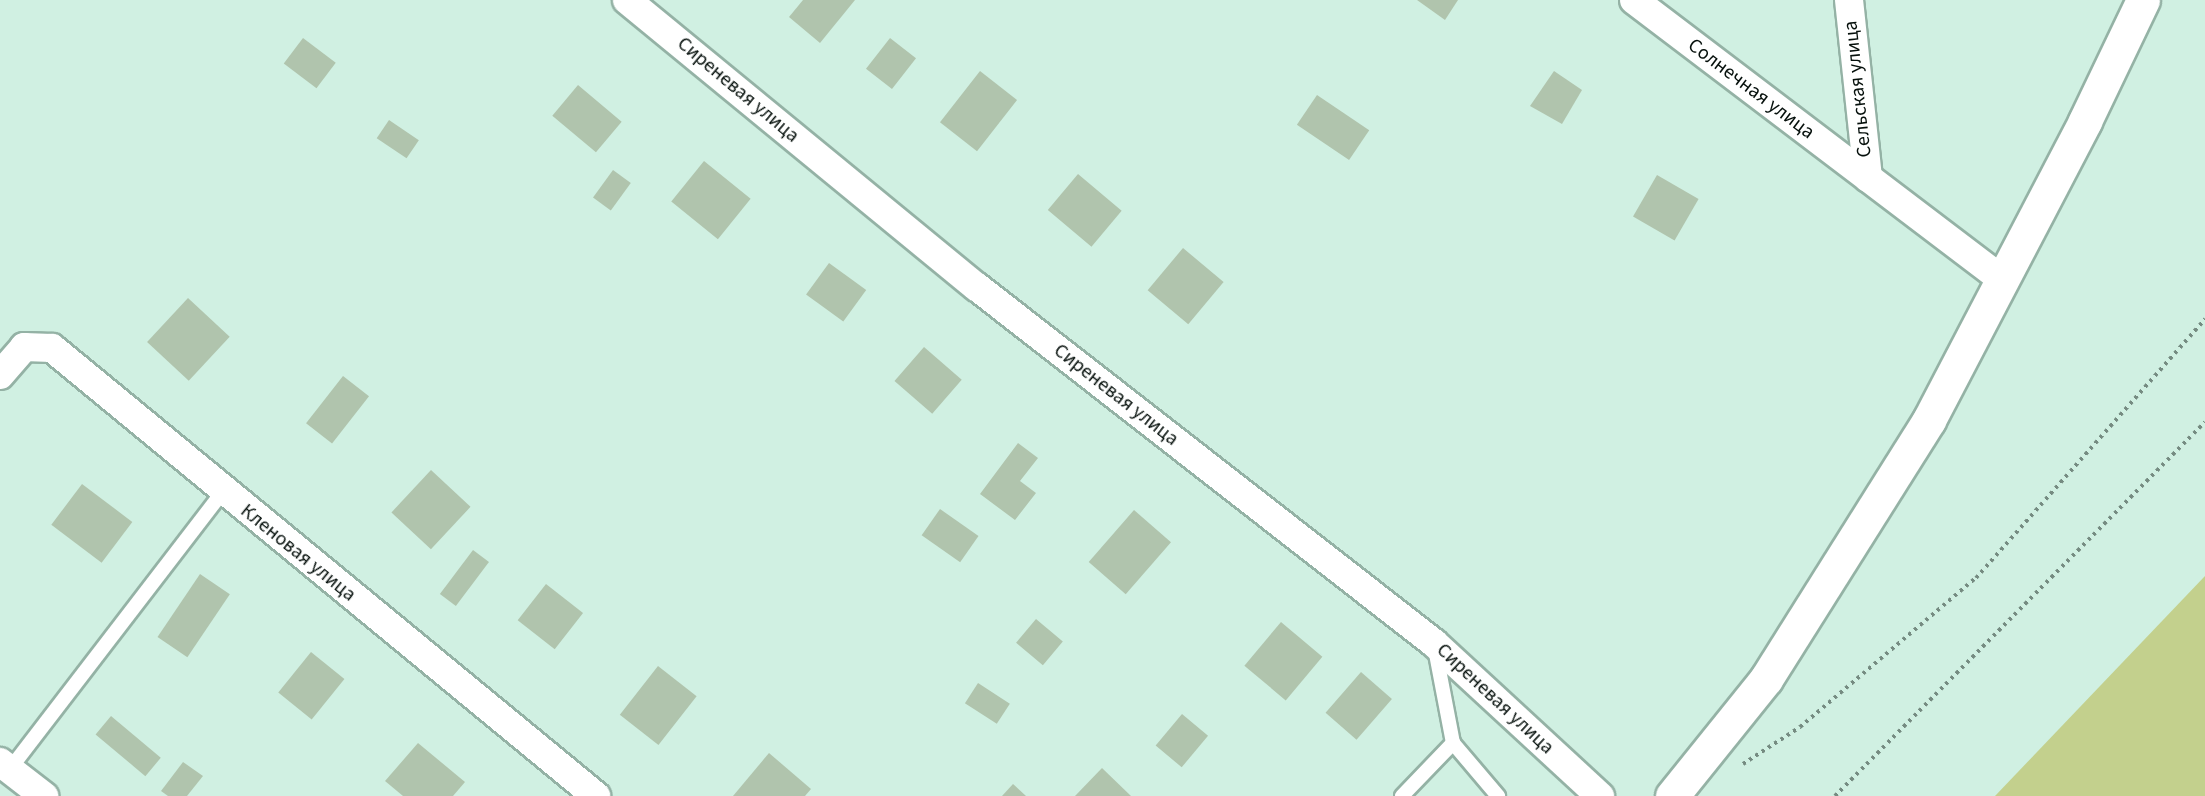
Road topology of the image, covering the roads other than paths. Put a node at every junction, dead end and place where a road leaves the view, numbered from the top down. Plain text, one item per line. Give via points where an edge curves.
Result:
1 (627, 0) edge
2 (1634, 0) edge
3 (1849, 0) edge
4 (2143, 0) edge
5 (1868, 178) junction
6 (2002, 279) junction
7 (0, 375) edge
8 (223, 491) junction
9 (1434, 643) junction
10 (1453, 743) junction
11 (5, 765) edge
12 (44, 796) edge
13 (596, 796) edge
14 (1402, 796) edge
15 (1498, 796) edge
16 (1600, 796) edge
17 (1671, 796) edge

1 - 9 street, Сиреневая улица via 977,287
2 - 5 street, Солнечная улица
3 - 5 street, Сельская улица
4 - 6 main road
5 - 6 street, Солнечная улица
6 - 17 main road via 1929,420 1766,679
7 - 8 street, Кленовая улица via 24,347 52,348
8 - 11 lane
8 - 13 street, Кленовая улица
9 - 10 lane
9 - 16 street, Сиреневая улица
10 - 14 lane
10 - 15 lane
11 - 12 street

